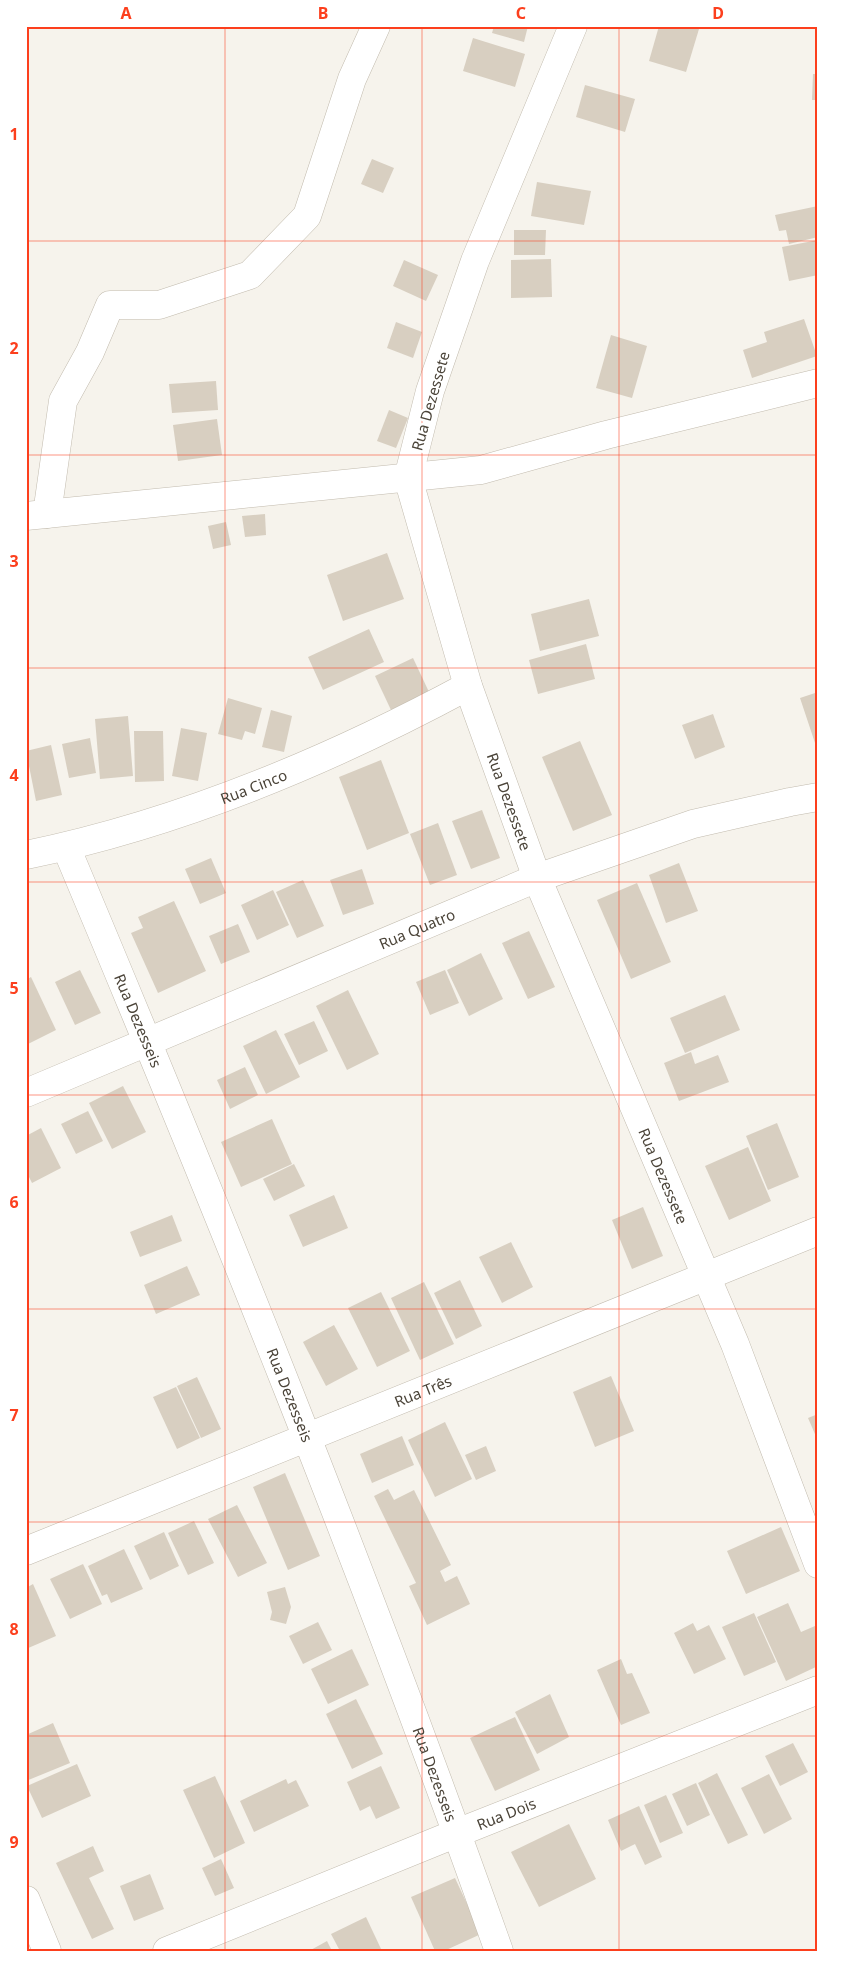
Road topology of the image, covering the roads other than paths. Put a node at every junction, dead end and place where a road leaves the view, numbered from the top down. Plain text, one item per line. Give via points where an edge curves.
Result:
1 (376, 26) edge
2 (574, 26) edge
3 (818, 383) edge
4 (408, 478) junction
5 (37, 515) edge
6 (468, 686) junction
7 (818, 797) edge
8 (66, 847) junction
9 (26, 855) edge
10 (537, 878) junction
11 (148, 1042) junction
12 (26, 1093) edge
13 (818, 1231) edge
14 (707, 1276) junction
15 (308, 1438) junction
16 (26, 1551) edge
17 (818, 1564) edge
18 (818, 1690) edge
19 (458, 1833) junction
20 (26, 1900) edge
21 (47, 1951) edge
22 (167, 1951) edge
23 (499, 1951) edge

1 - 5 street via 352,79 307,216 269,256 250,275 159,304 110,305 90,352 63,401
2 - 4 street, Rua Dezessete via 475,261 430,391
3 - 4 street via 606,435 481,470
4 - 5 street
4 - 6 street, Rua Dezessete
6 - 8 street, Rua Cinco via 403,721 230,796 138,828
6 - 10 street, Rua Dezessete
7 - 10 street, Rua Quatro via 693,824
8 - 9 street, Rua Cinco
8 - 11 street, Rua Dezesseis
10 - 11 street, Rua Quatro
10 - 14 street, Rua Dezessete
11 - 12 street, Rua Quatro
11 - 15 street, Rua Dezesseis
13 - 14 street, Rua Três
14 - 15 street, Rua Três
14 - 17 street, Rua Dezessete
15 - 16 street, Rua Três
15 - 19 street, Rua Dezesseis
18 - 19 street, Rua Dois
19 - 22 street, Rua Dois
19 - 23 street, Rua Dezesseis
20 - 21 street

